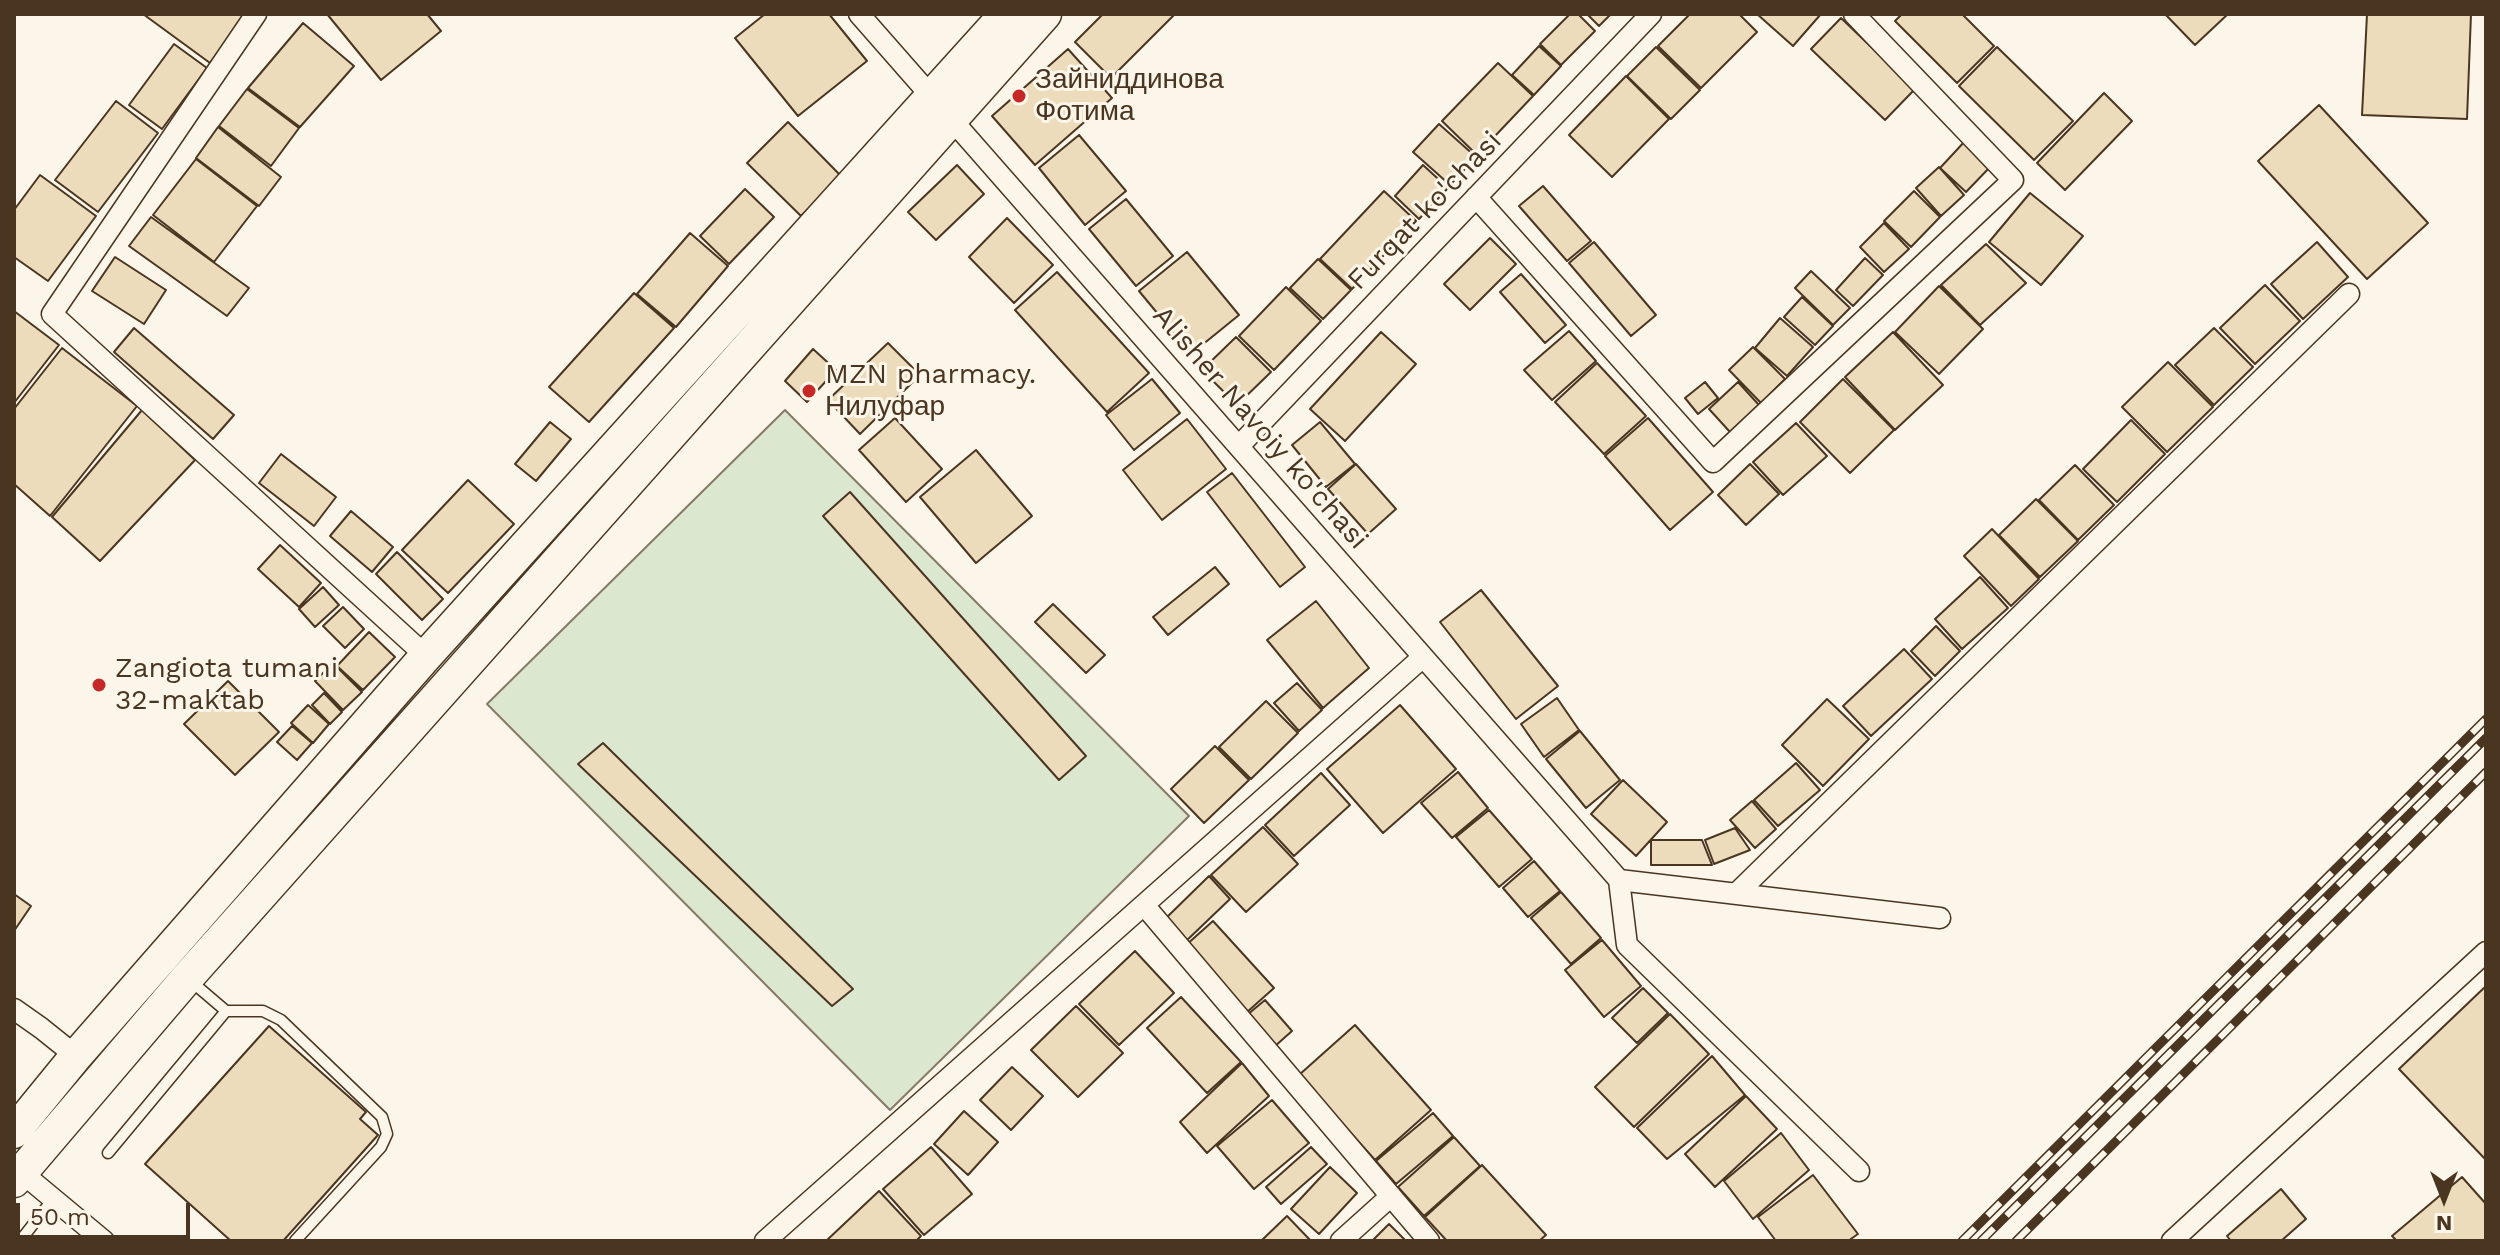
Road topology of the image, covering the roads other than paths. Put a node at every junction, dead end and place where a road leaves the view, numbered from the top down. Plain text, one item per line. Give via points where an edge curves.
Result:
1 (256, 14) edge
2 (859, 14) edge
3 (1006, 14) edge
4 (1045, 14) edge
5 (1651, 14) edge
6 (1854, 14) edge
7 (941, 109) junction
8 (1476, 197) junction
9 (2349, 294) dead end
10 (1239, 446) junction
11 (426, 656) junction
12 (1423, 657) junction
13 (1619, 880) junction
14 (1736, 894) junction
15 (1144, 905) junction
16 (1940, 918) dead end
17 (2486, 952) edge
18 (187, 978) junction
19 (14, 1009) edge
20 (226, 1011) junction
21 (76, 1056) junction
22 (14, 1132) edge
23 (108, 1153) dead end
24 (1859, 1171) dead end
25 (18, 1176) edge
26 (1391, 1196) junction
27 (53, 1199) junction
28 (20, 1241) edge
29 (104, 1241) edge
30 (295, 1241) edge
31 (765, 1241) edge
32 (1341, 1241) edge
33 (1429, 1241) edge
34 (2172, 1241) edge

1 - 11 street via 52,314
2 - 7 street, Alisher Navoiy ko'chasi
3 - 7 main road
4 - 7 main road
5 - 8 street, Furqat ko'chasi
6 - 8 street via 2013,180 1713,462
7 - 10 street, Alisher Navoiy ko'chasi
7 - 11 main road
7 - 18 main road
8 - 10 street, Furqat ko'chasi
9 - 14 street
10 - 12 street, Alisher Navoiy ko'chasi
11 - 21 main road
12 - 13 street, Alisher Navoiy ko'chasi
12 - 15 street
13 - 14 street
13 - 24 street via 1627,945
14 - 16 street
15 - 26 street
15 - 31 street
17 - 34 street
18 - 20 lane
18 - 25 main road
19 - 21 street
20 - 23 lane
20 - 30 lane via 263,1011 281,1020 382,1117 387,1134 381,1147
21 - 22 main road
25 - 27 street
26 - 32 street
26 - 33 street
27 - 28 lane
27 - 29 street

